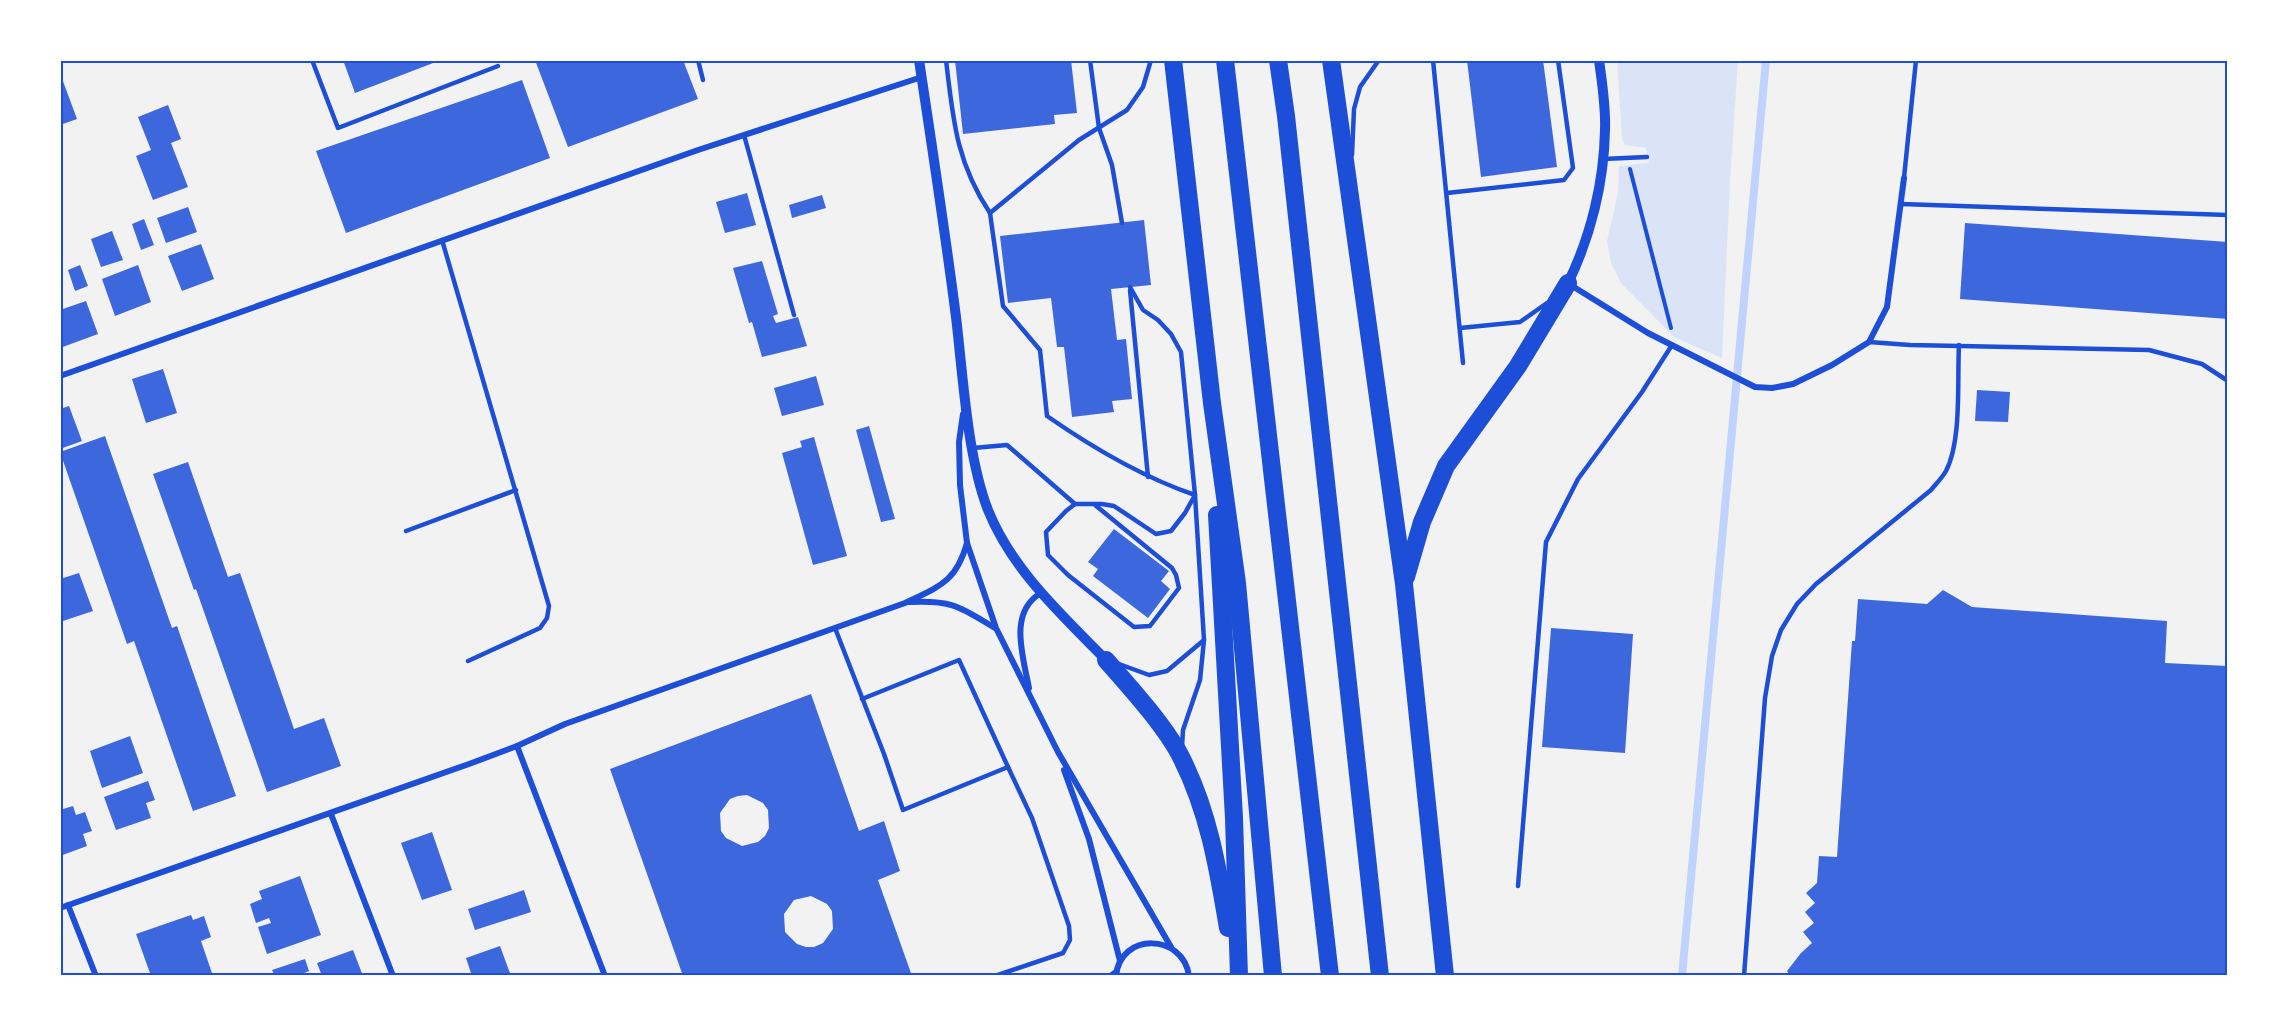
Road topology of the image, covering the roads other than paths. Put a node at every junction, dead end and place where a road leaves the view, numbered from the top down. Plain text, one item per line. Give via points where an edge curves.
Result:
1 (312, 60) edge
2 (698, 60) edge
3 (919, 60) edge
4 (946, 60) edge
5 (1090, 60) edge
6 (1150, 60) edge
7 (1173, 60) edge
8 (1226, 60) edge
9 (1278, 60) edge
10 (1331, 60) edge
11 (1379, 60) edge
12 (1433, 60) edge
13 (1558, 60) edge
14 (1599, 60) edge
15 (1916, 60) edge
16 (498, 66) dead end
17 (922, 77) junction
18 (703, 80) dead end
19 (1099, 128) junction
20 (744, 135) junction
21 (1647, 157) dead end
22 (1603, 159) junction
23 (1904, 178) joint
24 (1447, 193) junction
25 (1351, 194) junction
26 (1901, 204) junction
27 (990, 213) junction
28 (2228, 215) edge
29 (1122, 223) dead end
30 (442, 240) junction
31 (1568, 283) junction
32 (794, 315) dead end
33 (1460, 328) junction
34 (1869, 342) junction
35 (1672, 345) junction
36 (1959, 345) junction
37 (1463, 363) dead end
38 (60, 376) edge
39 (2228, 381) edge
40 (966, 399) junction
41 (1212, 403) junction
42 (973, 448) junction
43 (1148, 477) junction
44 (516, 490) junction
45 (1195, 495) junction
46 (1075, 504) junction
47 (1095, 505) junction
48 (406, 531) dead end
49 (967, 543) junction
50 (1404, 584) junction
51 (1041, 593) junction
52 (905, 603) junction
53 (835, 628) junction
54 (996, 628) junction
55 (1204, 640) junction
56 (1106, 660) junction
57 (468, 661) dead end
58 (1030, 694) junction
59 (862, 699) junction
60 (517, 747) junction
61 (1058, 752) junction
62 (1181, 757) junction
63 (1008, 767) junction
64 (331, 814) junction
65 (1518, 886) dead end
66 (68, 905) junction
67 (60, 908) edge
68 (1171, 948) junction
69 (1120, 961) junction
70 (1116, 974) edge
71 (96, 976) edge
72 (393, 976) edge
73 (605, 976) edge
74 (995, 976) edge
75 (1109, 976) edge
76 (1189, 976) edge
77 (1237, 976) edge
78 (1273, 976) edge
79 (1330, 976) edge
80 (1380, 976) edge
81 (1445, 976) edge
82 (1744, 976) edge

1 - 16 lane via 338,128
2 - 18 lane
3 - 17 street
4 - 27 lane via 959,151 975,190
5 - 19 lane
6 - 19 lane via 1143,87 1127,110
7 - 41 highway
8 - 79 highway
9 - 80 highway
10 - 25 highway
11 - 25 lane via 1360,87 1354,109
12 - 24 lane
13 - 24 lane via 1573,168 1564,180
14 - 22 street via 1606,129
15 - 23 lane
17 - 20 street
17 - 40 street
19 - 27 lane
19 - 29 lane via 1112,165
20 - 30 street
20 - 32 lane
21 - 22 lane
22 - 31 street via 1590,227
23 - 26 street
24 - 33 lane
25 - 50 highway
26 - 28 lane
26 - 34 street via 1887,307
27 - 43 lane via 1003,306 1040,350 1047,416 1077,438
30 - 38 street
30 - 44 lane
31 - 33 lane via 1520,322
31 - 35 street
31 - 50 highway via 1518,366 1446,466 1422,522
33 - 37 lane
34 - 35 street via 1793,384 1772,388 1755,387
34 - 36 lane
35 - 65 lane via 1578,479 1546,542
36 - 39 lane via 2149,350 2202,364
36 - 82 lane via 1953,452 1945,473 1931,490 1797,604 1781,630 1772,656 1765,698
40 - 42 street
40 - 49 street via 959,442
41 - 77 highway via 1234,818
41 - 78 highway via 1238,583
42 - 46 lane via 1007,445
42 - 51 street via 988,510 1010,551
43 - 45 lane
43 - 45 lane via 1130,287 1143,310 1171,334 1181,352
44 - 48 lane
44 - 57 lane via 549,606 547,618 540,628
45 - 47 lane via 1171,531 1156,534 1114,506
45 - 55 lane
46 - 47 lane
46 - 47 lane via 1046,532 1048,555 1134,627 1150,626 1179,588 1176,575
49 - 52 street via 961,564 950,578
49 - 54 street
50 - 81 highway
51 - 56 street
51 - 58 street via 1030,599 1020,626
52 - 53 street
52 - 54 street via 937,601 959,606
53 - 59 lane
53 - 60 street via 565,724
54 - 58 street
55 - 56 lane via 1167,671 1149,675
55 - 62 lane via 1200,680 1183,730
56 - 62 highway
58 - 61 street
59 - 63 lane via 958,660
59 - 63 lane via 903,810
60 - 64 street
60 - 73 street
61 - 68 street
61 - 69 street via 1089,839
62 - 77 highway via 1215,849
63 - 74 lane via 1032,818 1069,926 1070,940 1063,953
64 - 66 street
64 - 72 street
66 - 67 street
66 - 71 street
68 - 69 street via 1152,942 1143,944
68 - 76 street via 1184,961
69 - 70 street
70 - 75 lane

